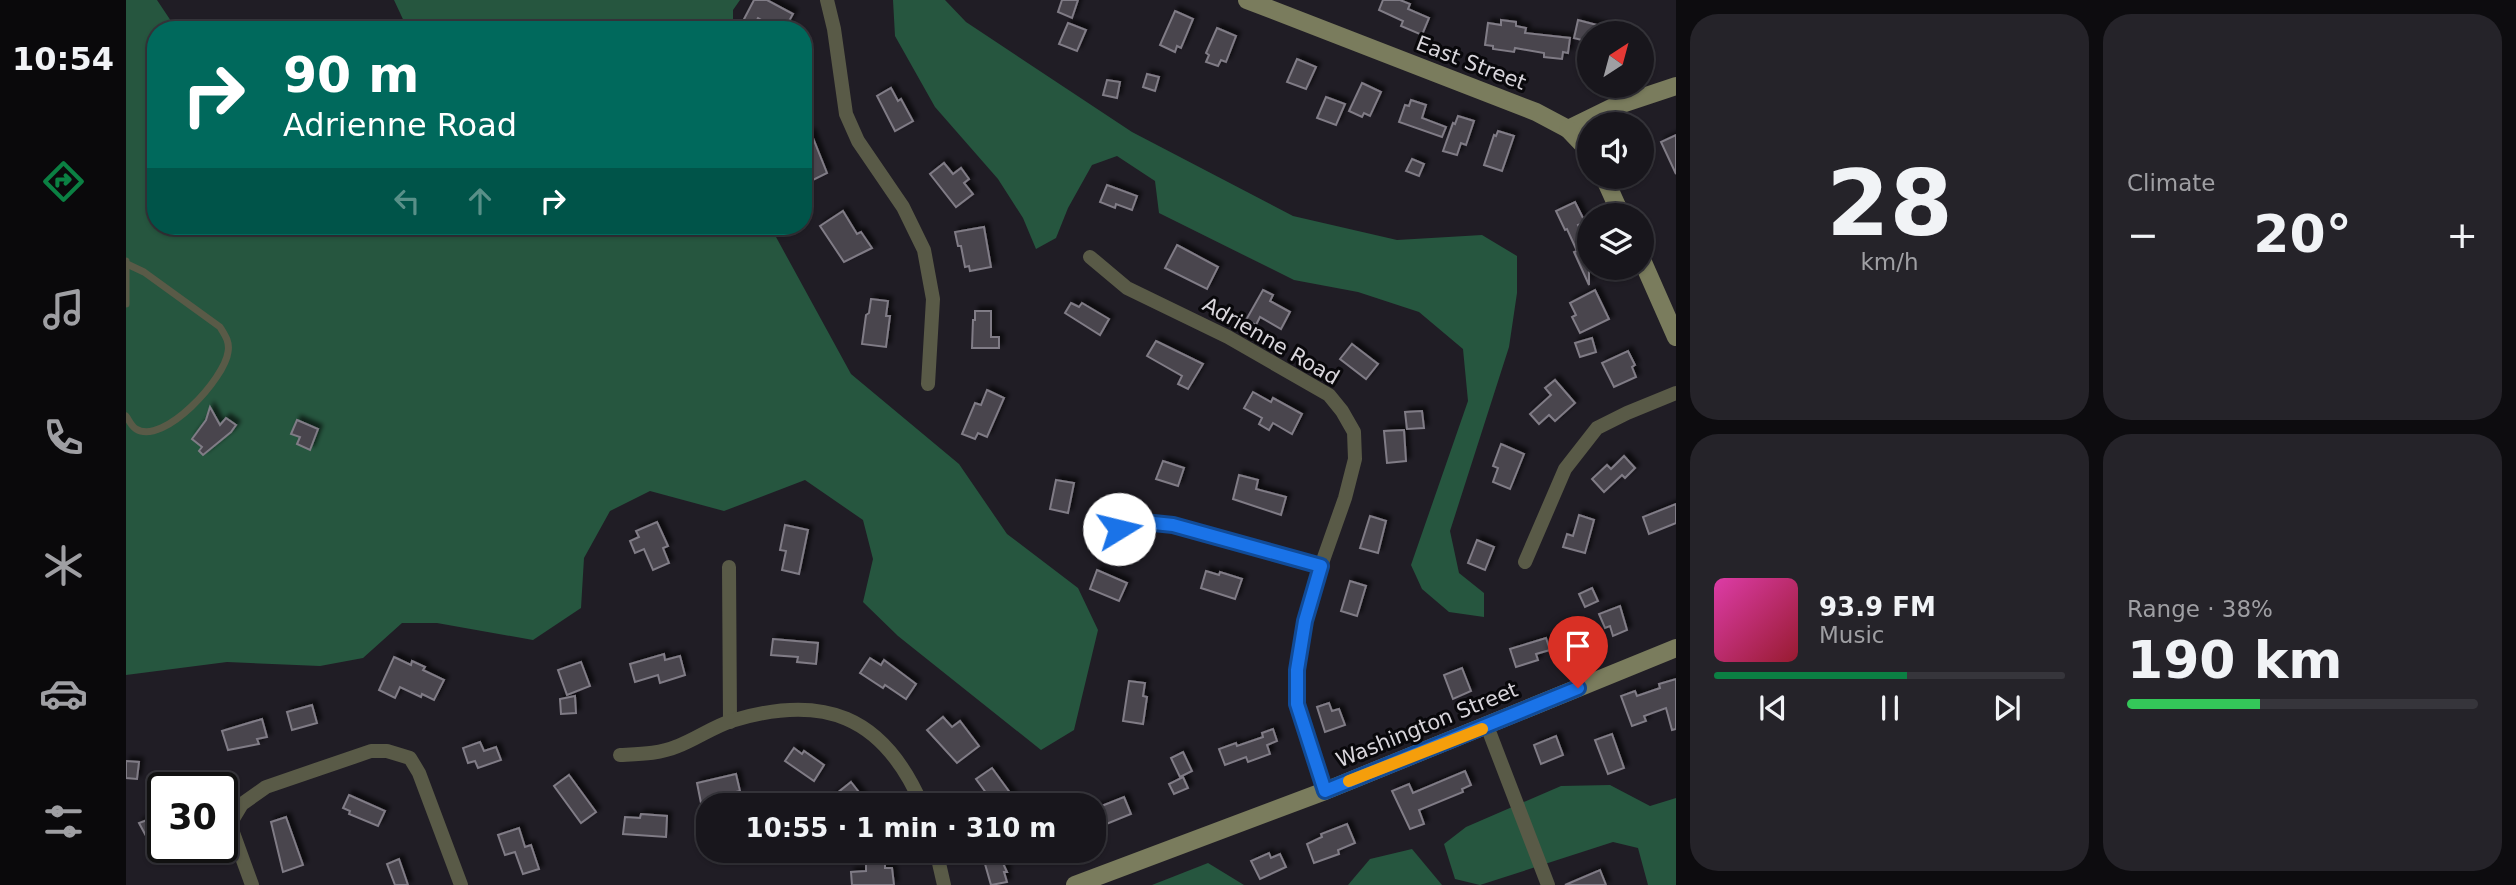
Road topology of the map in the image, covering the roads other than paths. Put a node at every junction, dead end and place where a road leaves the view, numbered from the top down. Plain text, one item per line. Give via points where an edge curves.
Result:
1 (827, 0) edge
2 (1247, 0) edge
3 (1676, 86) edge
4 (1568, 129) junction
5 (1577, 138) edge
6 (1090, 257) dead end
7 (127, 262) edge
8 (1651, 280) edge
9 (126, 304) edge
10 (1676, 338) edge
11 (928, 384) dead end
12 (1676, 393) edge
13 (126, 416) edge
14 (1119, 529) dead end
15 (1525, 562) dead end
16 (1321, 566) junction
17 (729, 567) dead end
18 (1676, 648) edge
19 (730, 722) junction
20 (1488, 726) junction
21 (620, 755) dead end
22 (1325, 791) junction
23 (916, 793) edge
24 (939, 863) edge
25 (252, 885) edge
26 (461, 885) edge
27 (944, 885) edge
28 (1075, 885) edge
29 (1548, 885) edge

1 - 11 street via 846,114 924,250 933,299
2 - 4 main road, East Street
3 - 4 main road via 1613,107
4 - 5 main road, East Street
6 - 16 street, Adrienne Road via 1127,288 1239,343 1329,395 1342,411 1354,432 1355,459
7 - 9 lane
7 - 13 lane via 220,327 228,354 199,400 164,428 144,432 134,428
8 - 10 main road
12 - 15 street via 1597,428 1566,469
14 - 16 street via 1144,522 1173,525
16 - 22 street, Adrienne Road via 1305,621 1297,704
17 - 19 street
18 - 20 main road, Washington Street
19 - 21 street via 656,753
19 - 23 street via 795,708 847,718 887,747
20 - 22 main road, Washington Street
20 - 29 street
22 - 28 main road, Washington Street
24 - 27 street
25 - 26 street via 232,830 242,804 265,787 371,751 410,758

